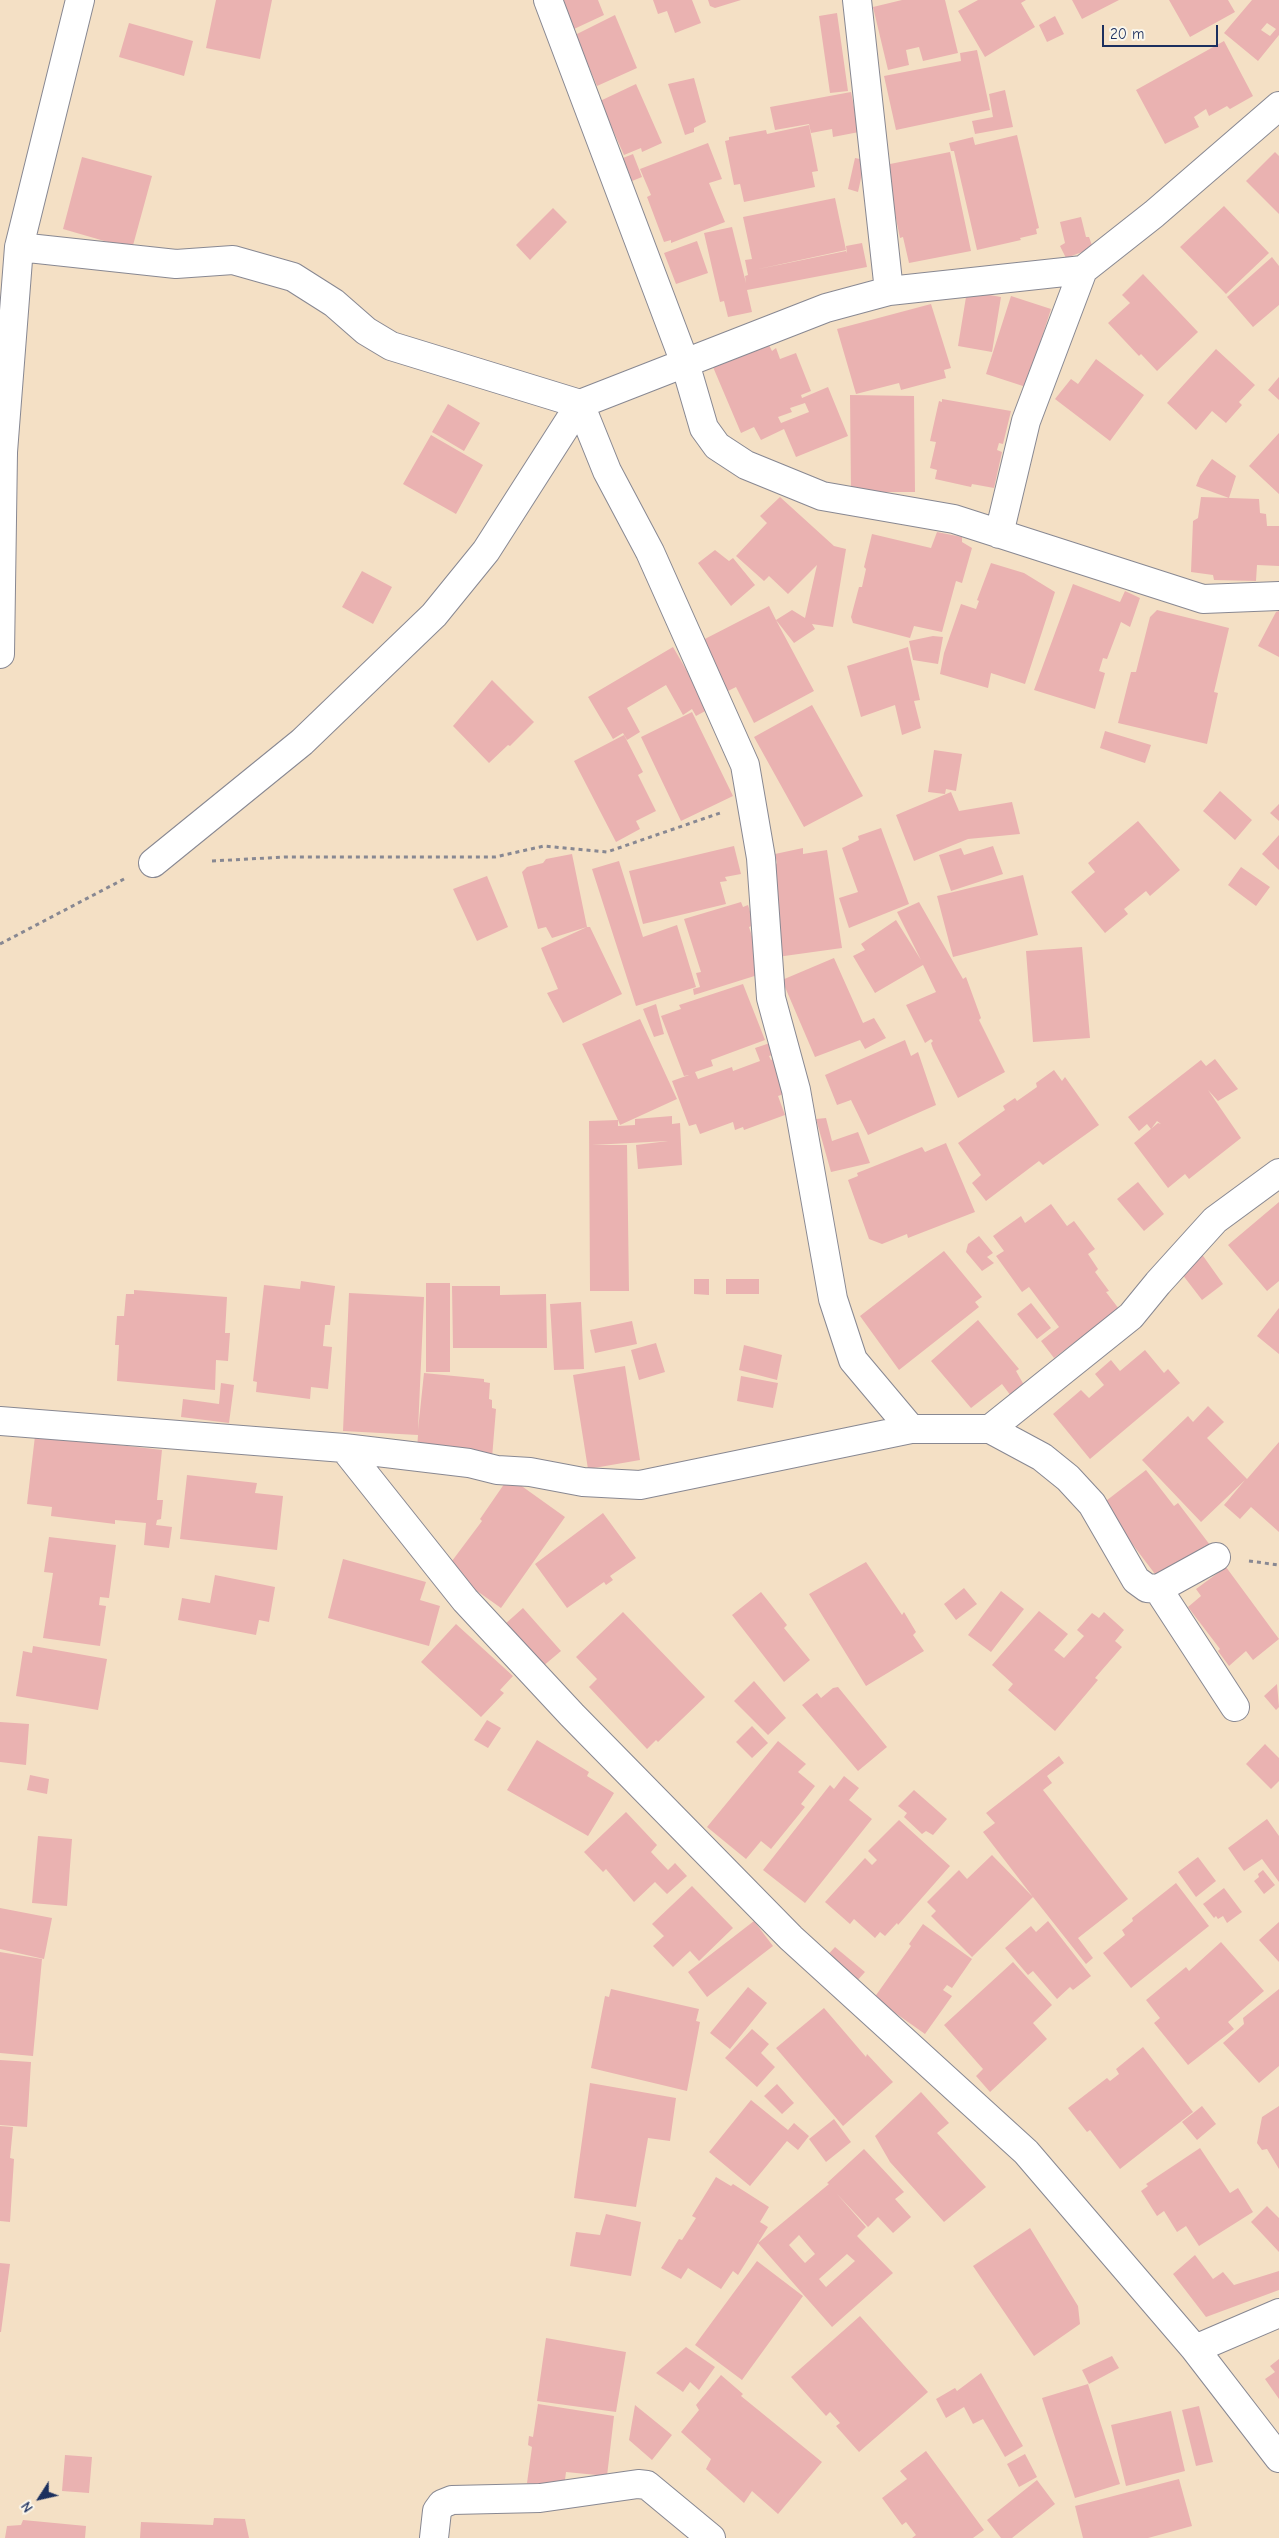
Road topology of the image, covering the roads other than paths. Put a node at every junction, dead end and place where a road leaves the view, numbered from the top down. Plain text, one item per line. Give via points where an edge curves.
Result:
1 (80, 0) edge
2 (548, 0) edge
3 (857, 0) edge
4 (1279, 106) edge
5 (20, 247) junction
6 (1083, 270) junction
7 (889, 291) junction
8 (685, 363) junction
9 (580, 404) junction
10 (999, 534) junction
11 (1279, 596) edge
12 (0, 654) edge
13 (153, 863) road end
14 (1279, 1173) edge
15 (0, 1421) edge
16 (911, 1429) junction
17 (990, 1429) junction
18 (344, 1448) junction
19 (1216, 1557) dead end
20 (1158, 1589) junction
21 (1234, 1707) dead end
22 (1279, 2313) edge
23 (1195, 2348) junction
24 (1279, 2458) edge
25 (434, 2538) edge
26 (711, 2538) edge

1 - 5 street
2 - 8 street
3 - 7 street
4 - 6 street via 1154,214
5 - 9 street via 176,264 233,260 293,277 391,346
5 - 12 street via 3,452
6 - 7 street
6 - 10 street via 1026,421
7 - 8 street via 826,308
8 - 9 street
8 - 10 street via 704,428 717,446 746,465 822,496 954,519
9 - 13 street via 486,551 434,615 302,742
9 - 16 street via 607,471 650,552 745,765 761,858 771,998 796,1090 833,1300 853,1360
10 - 11 street via 1203,599
14 - 17 street via 1215,1220 1132,1316
15 - 18 street
16 - 17 street
16 - 18 street via 640,1485 583,1482 469,1463
17 - 20 street via 1042,1457 1068,1478 1092,1504 1136,1580 1147,1588
18 - 23 street via 465,1600 572,1714 791,1938 1026,2152
19 - 20 street
20 - 21 street
22 - 23 street
23 - 24 street
25 - 26 street via 437,2511 442,2504 452,2500 540,2498 638,2484 647,2485

